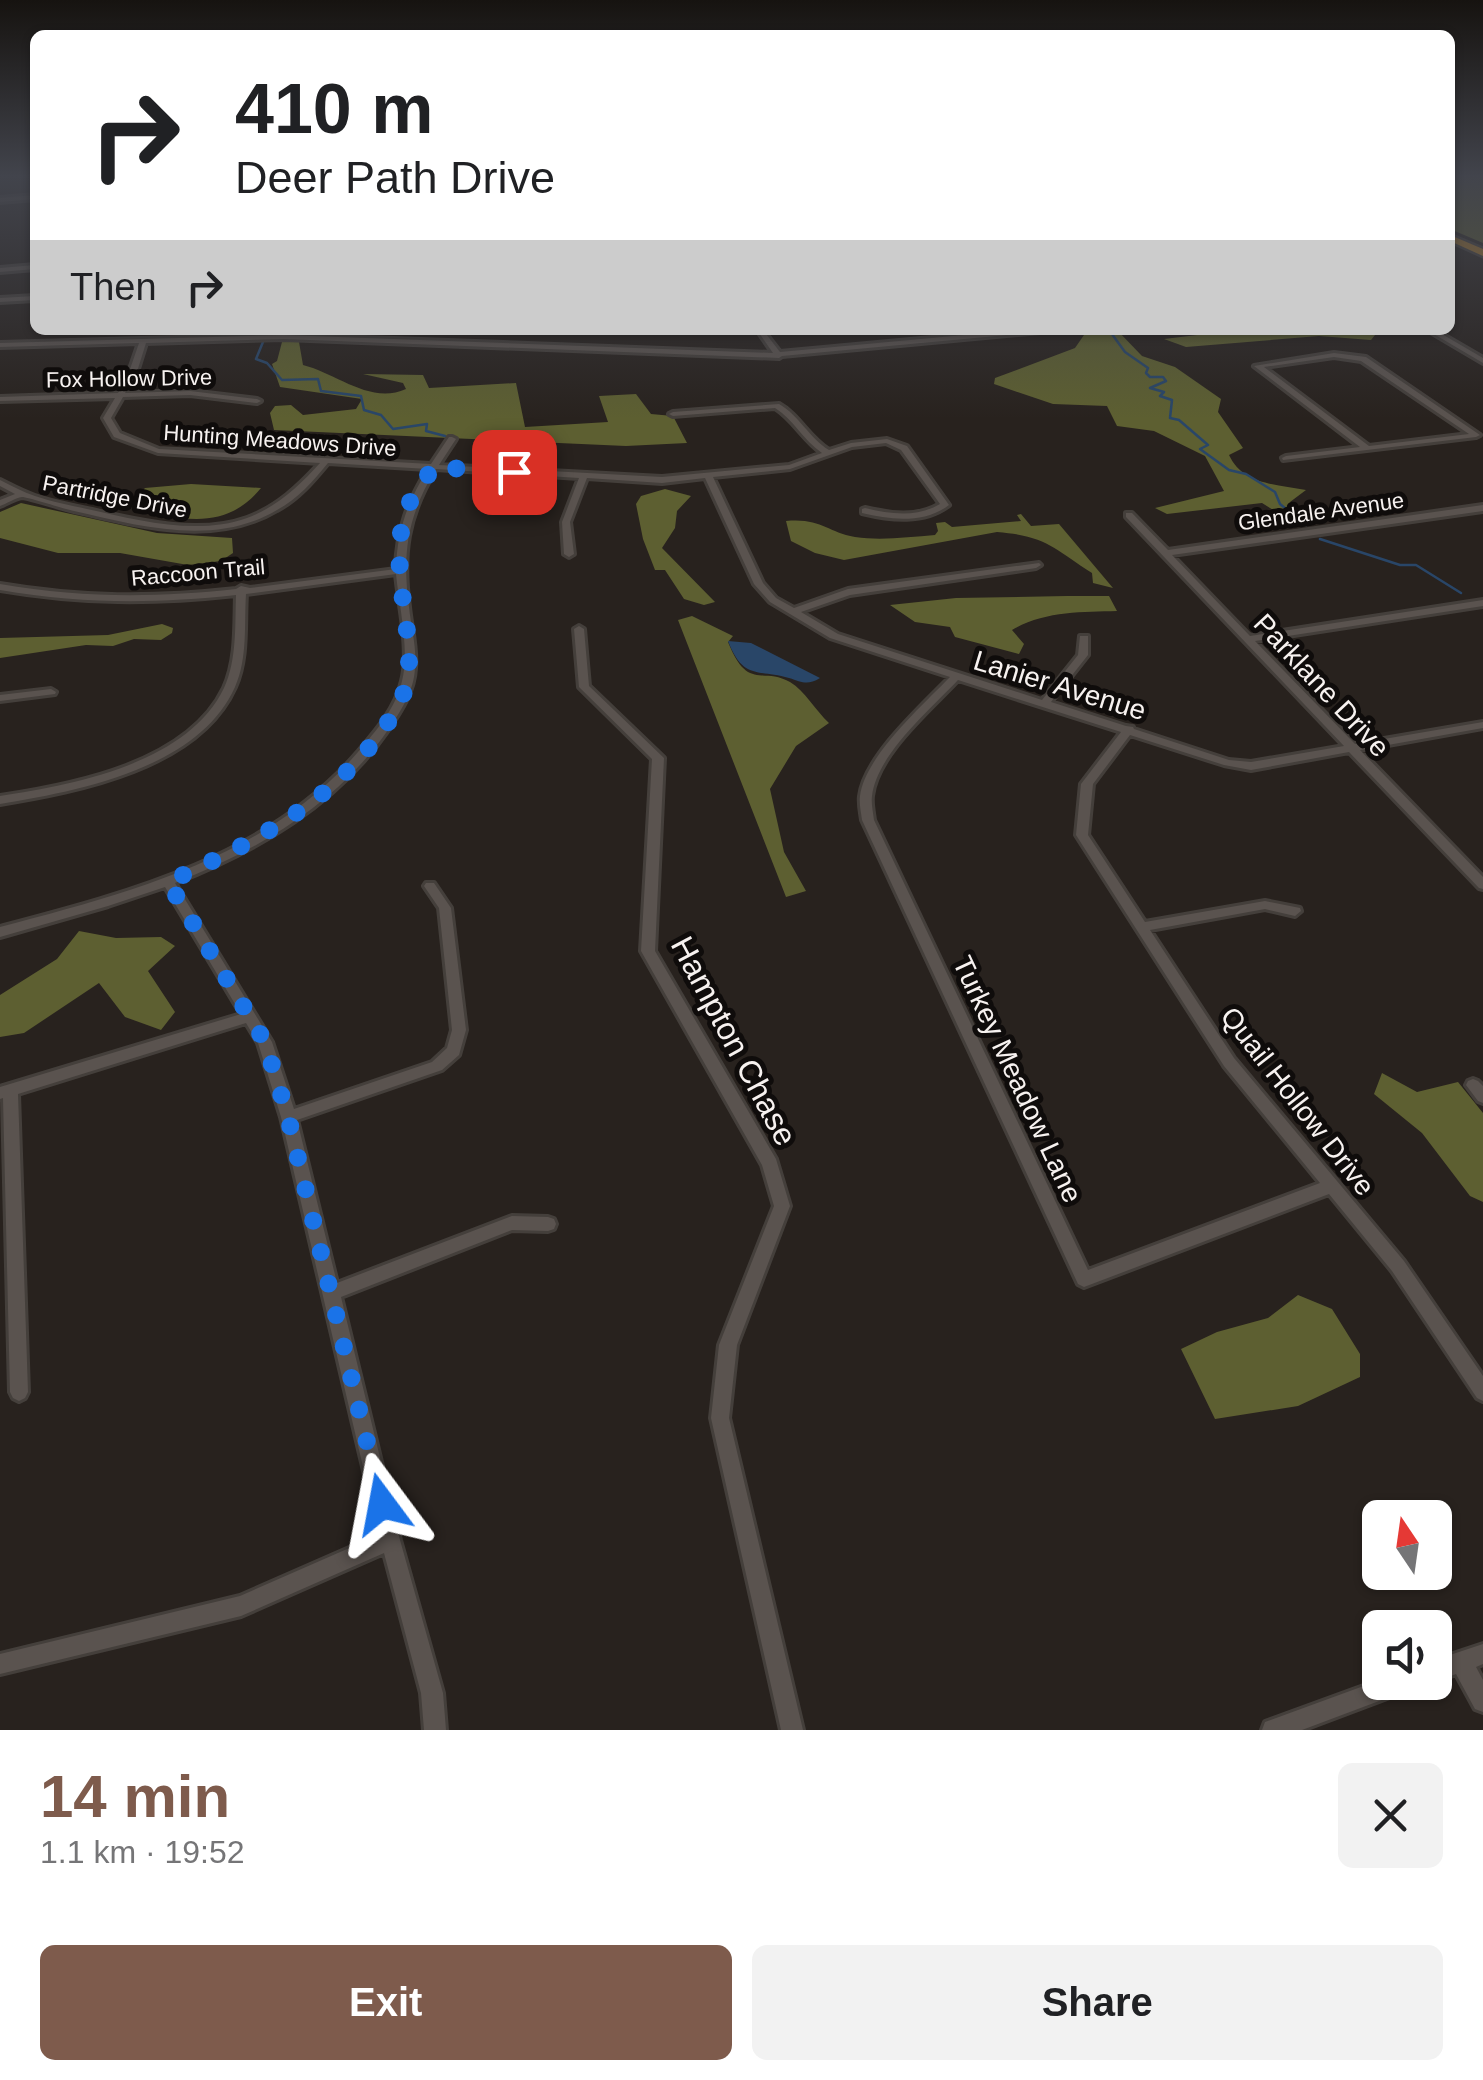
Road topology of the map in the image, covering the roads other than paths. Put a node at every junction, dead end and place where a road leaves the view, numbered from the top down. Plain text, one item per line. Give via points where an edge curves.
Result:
1 (30, 267) edge
2 (0, 270) edge
3 (30, 298) edge
4 (0, 300) edge
5 (99, 335) edge
6 (764, 335) edge
7 (979, 335) edge
8 (1439, 335) edge
9 (144, 340) junction
10 (96, 342) junction
11 (0, 345) edge
12 (779, 356) junction
13 (1483, 360) edge
14 (118, 395) junction
15 (0, 399) edge
16 (257, 401) dead end
17 (674, 414) dead end
18 (1479, 434) edge
19 (452, 439) dead end
20 (1368, 448) junction
21 (826, 452) junction
22 (1286, 458) dead end
23 (324, 463) junction
24 (434, 467) junction
25 (584, 476) junction
26 (708, 476) junction
27 (0, 482) edge
28 (20, 495) junction
29 (0, 504) edge
30 (1483, 508) edge
31 (866, 511) dead end
32 (1129, 515) dead end
33 (570, 554) dead end
34 (1166, 554) junction
35 (1036, 565) dead end
36 (400, 571) junction
37 (0, 586) edge
38 (241, 590) junction
39 (1483, 603) edge
40 (792, 612) junction
41 (579, 629) dead end
42 (1084, 638) dead end
43 (1247, 638) junction
44 (956, 676) junction
45 (51, 692) dead end
46 (0, 698) edge
47 (1046, 704) junction
48 (1483, 725) edge
49 (1128, 730) junction
50 (1351, 750) junction
51 (0, 800) edge
52 (168, 882) junction
53 (1483, 884) edge
54 (430, 886) dead end
55 (1295, 911) dead end
56 (1142, 926) junction
57 (0, 932) edge
58 (249, 1016) junction
59 (5, 1092) edge
60 (288, 1117) junction
61 (1331, 1186) junction
62 (548, 1224) dead end
63 (331, 1293) junction
64 (19, 1392) dead end
65 (1483, 1392) edge
66 (390, 1540) junction
67 (1483, 1654) edge
68 (1461, 1662) junction
69 (0, 1664) edge
70 (1452, 1665) edge
71 (1362, 1697) edge
72 (1483, 1701) edge
73 (434, 1730) edge
74 (792, 1730) edge
75 (1272, 1730) edge

1 - 2 street
3 - 4 street
5 - 10 street
6 - 12 street
7 - 12 street
8 - 13 street
9 - 10 street
9 - 12 street via 330,338
9 - 14 street
10 - 11 street
14 - 15 street, Fox Hollow Drive
14 - 16 street, Fox Hollow Drive via 221,394
14 - 23 street, Hunting Meadows Drive via 107,418 132,444 196,456
17 - 21 street via 776,406 790,414 808,443
18 - 20 street
18 - 20 street via 1364,360 1334,356 1258,366
19 - 24 street
20 - 22 street
21 - 26 street, Hunting Meadows Drive via 790,467
21 - 31 street, Hunting Meadows Drive via 886,441 904,448 944,505 890,517
23 - 24 street, Hunting Meadows Drive
23 - 28 street, Partridge Drive via 284,505 220,528 154,526
24 - 25 street, Hunting Meadows Drive
24 - 36 street via 402,524
25 - 26 street, Hunting Meadows Drive
25 - 33 street via 566,522
26 - 40 street, Lanier Avenue via 759,584
27 - 28 street, Partridge Drive
28 - 29 street
30 - 34 street, Glendale Avenue
32 - 34 street, Parklane Drive
34 - 43 street, Parklane Drive
35 - 40 street via 848,592
36 - 38 street, Raccoon Trail
36 - 52 street via 410,668 402,698 364,755 293,816
37 - 38 street, Raccoon Trail via 88,599
38 - 51 street via 235,671 208,718 134,767 77,787
39 - 43 street
40 - 44 street, Lanier Avenue via 834,636
41 - 74 street, Hampton Chase via 584,687 658,758 648,951 770,1164 782,1206 728,1345 720,1418
42 - 47 street via 1084,656
43 - 50 street, Parklane Drive
44 - 47 street, Lanier Avenue
44 - 61 street, Turkey Meadow Lane via 876,772 866,794 868,820 1084,1279
45 - 46 street
47 - 49 street, Lanier Avenue
48 - 50 street, Lanier Avenue
49 - 50 street, Lanier Avenue via 1251,766
49 - 56 street, Quail Hollow Drive via 1087,784 1082,835
50 - 53 street, Parklane Drive
52 - 57 street
52 - 58 street
54 - 60 street via 445,908 459,1030 454,1051 436,1066
55 - 56 street via 1265,905
56 - 61 street, Quail Hollow Drive via 1229,1062
58 - 59 street
58 - 60 street via 265,1042
59 - 64 street
60 - 63 street
61 - 65 street, Quail Hollow Drive via 1398,1266
62 - 63 street via 512,1224
63 - 66 street
66 - 69 street via 240,1606
66 - 73 street via 432,1693
67 - 68 street
68 - 70 street
68 - 72 street
71 - 75 street

